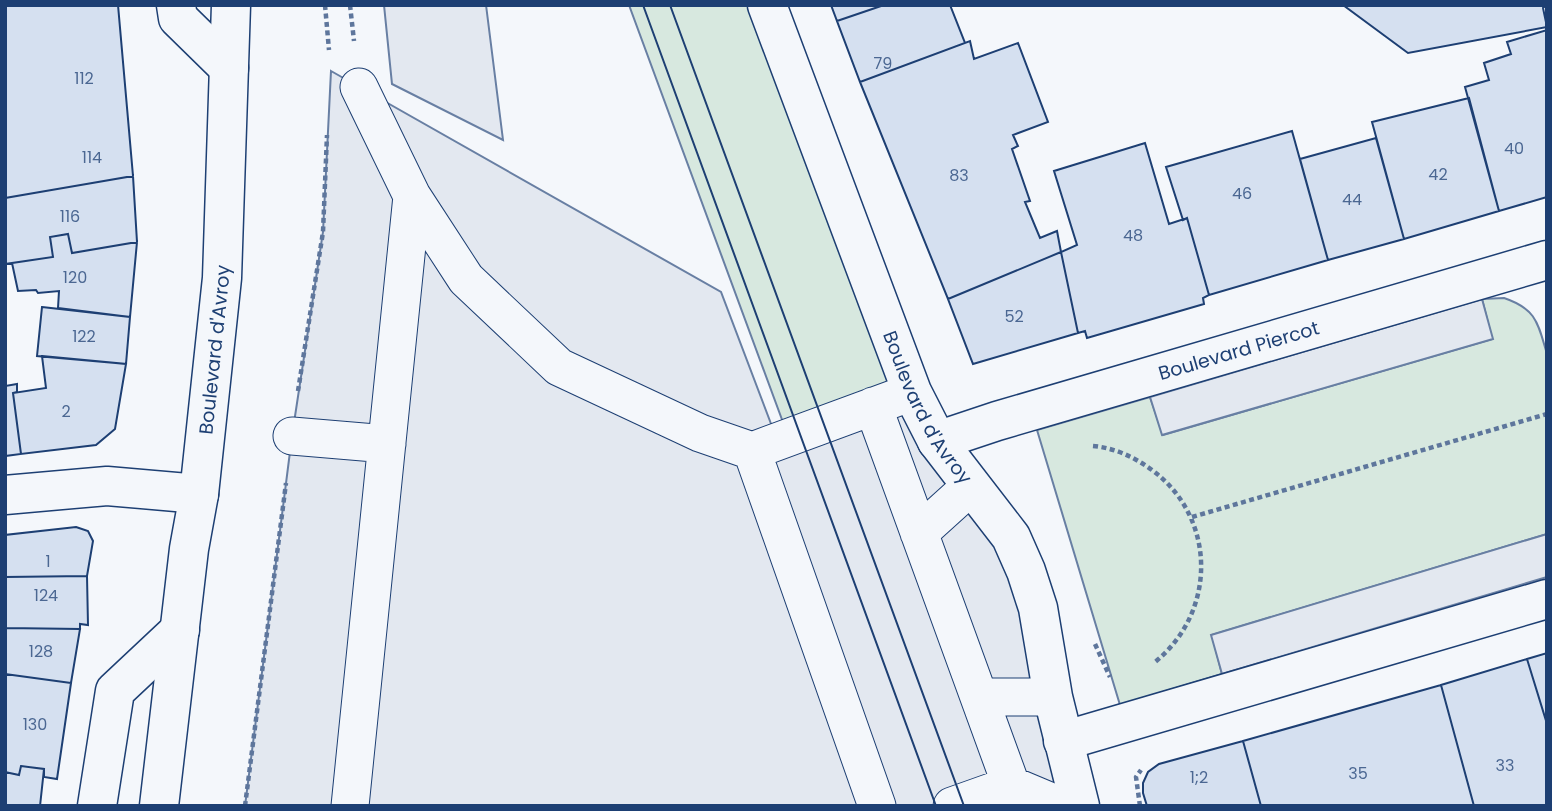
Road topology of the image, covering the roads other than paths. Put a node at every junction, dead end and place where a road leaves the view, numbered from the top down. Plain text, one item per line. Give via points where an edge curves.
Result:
1 (176, 5) edge
2 (231, 5) edge
3 (767, 5) edge
4 (229, 68) junction
5 (359, 88) dead end
6 (412, 196) junction
7 (1545, 268) edge
8 (912, 392) junction
9 (873, 406) junction
10 (292, 436) dead end
11 (937, 441) junction
12 (387, 444) junction
13 (752, 451) junction
14 (971, 486) junction
15 (199, 494) junction
16 (5, 495) edge
17 (919, 533) junction
18 (1547, 599) edge
19 (180, 630) junction
20 (980, 697) junction
21 (1053, 697) junction
22 (1063, 741) junction
23 (1011, 785) junction
24 (97, 806) edge
25 (159, 806) edge
26 (350, 806) edge
27 (877, 806) edge
28 (952, 806) edge
29 (1061, 806) edge
30 (1080, 806) edge

1 - 4 street via 177,18
2 - 4 street, Boulevard d'Avroy
3 - 8 street, Boulevard d'Avroy
4 - 15 street, Boulevard d'Avroy via 222,278
5 - 6 street
6 - 12 street
6 - 13 street via 466,279 559,367 700,433
7 - 11 street, Boulevard Piercot
8 - 9 street
8 - 11 street, Boulevard d'Avroy
9 - 13 street
9 - 17 street
10 - 12 street
11 - 14 street, Boulevard d'Avroy
12 - 26 street
13 - 27 street
14 - 17 street
14 - 21 street, Boulevard d'Avroy via 1011,537 1026,571 1038,608
15 - 16 street via 107,486
15 - 19 street, Boulevard d'Avroy
17 - 20 street
18 - 22 street
19 - 24 street via 115,691
19 - 25 street, Boulevard d'Avroy
20 - 21 street
20 - 23 street
21 - 22 street, Boulevard d'Avroy
22 - 30 street, Boulevard d'Avroy
23 - 28 street
23 - 29 street

